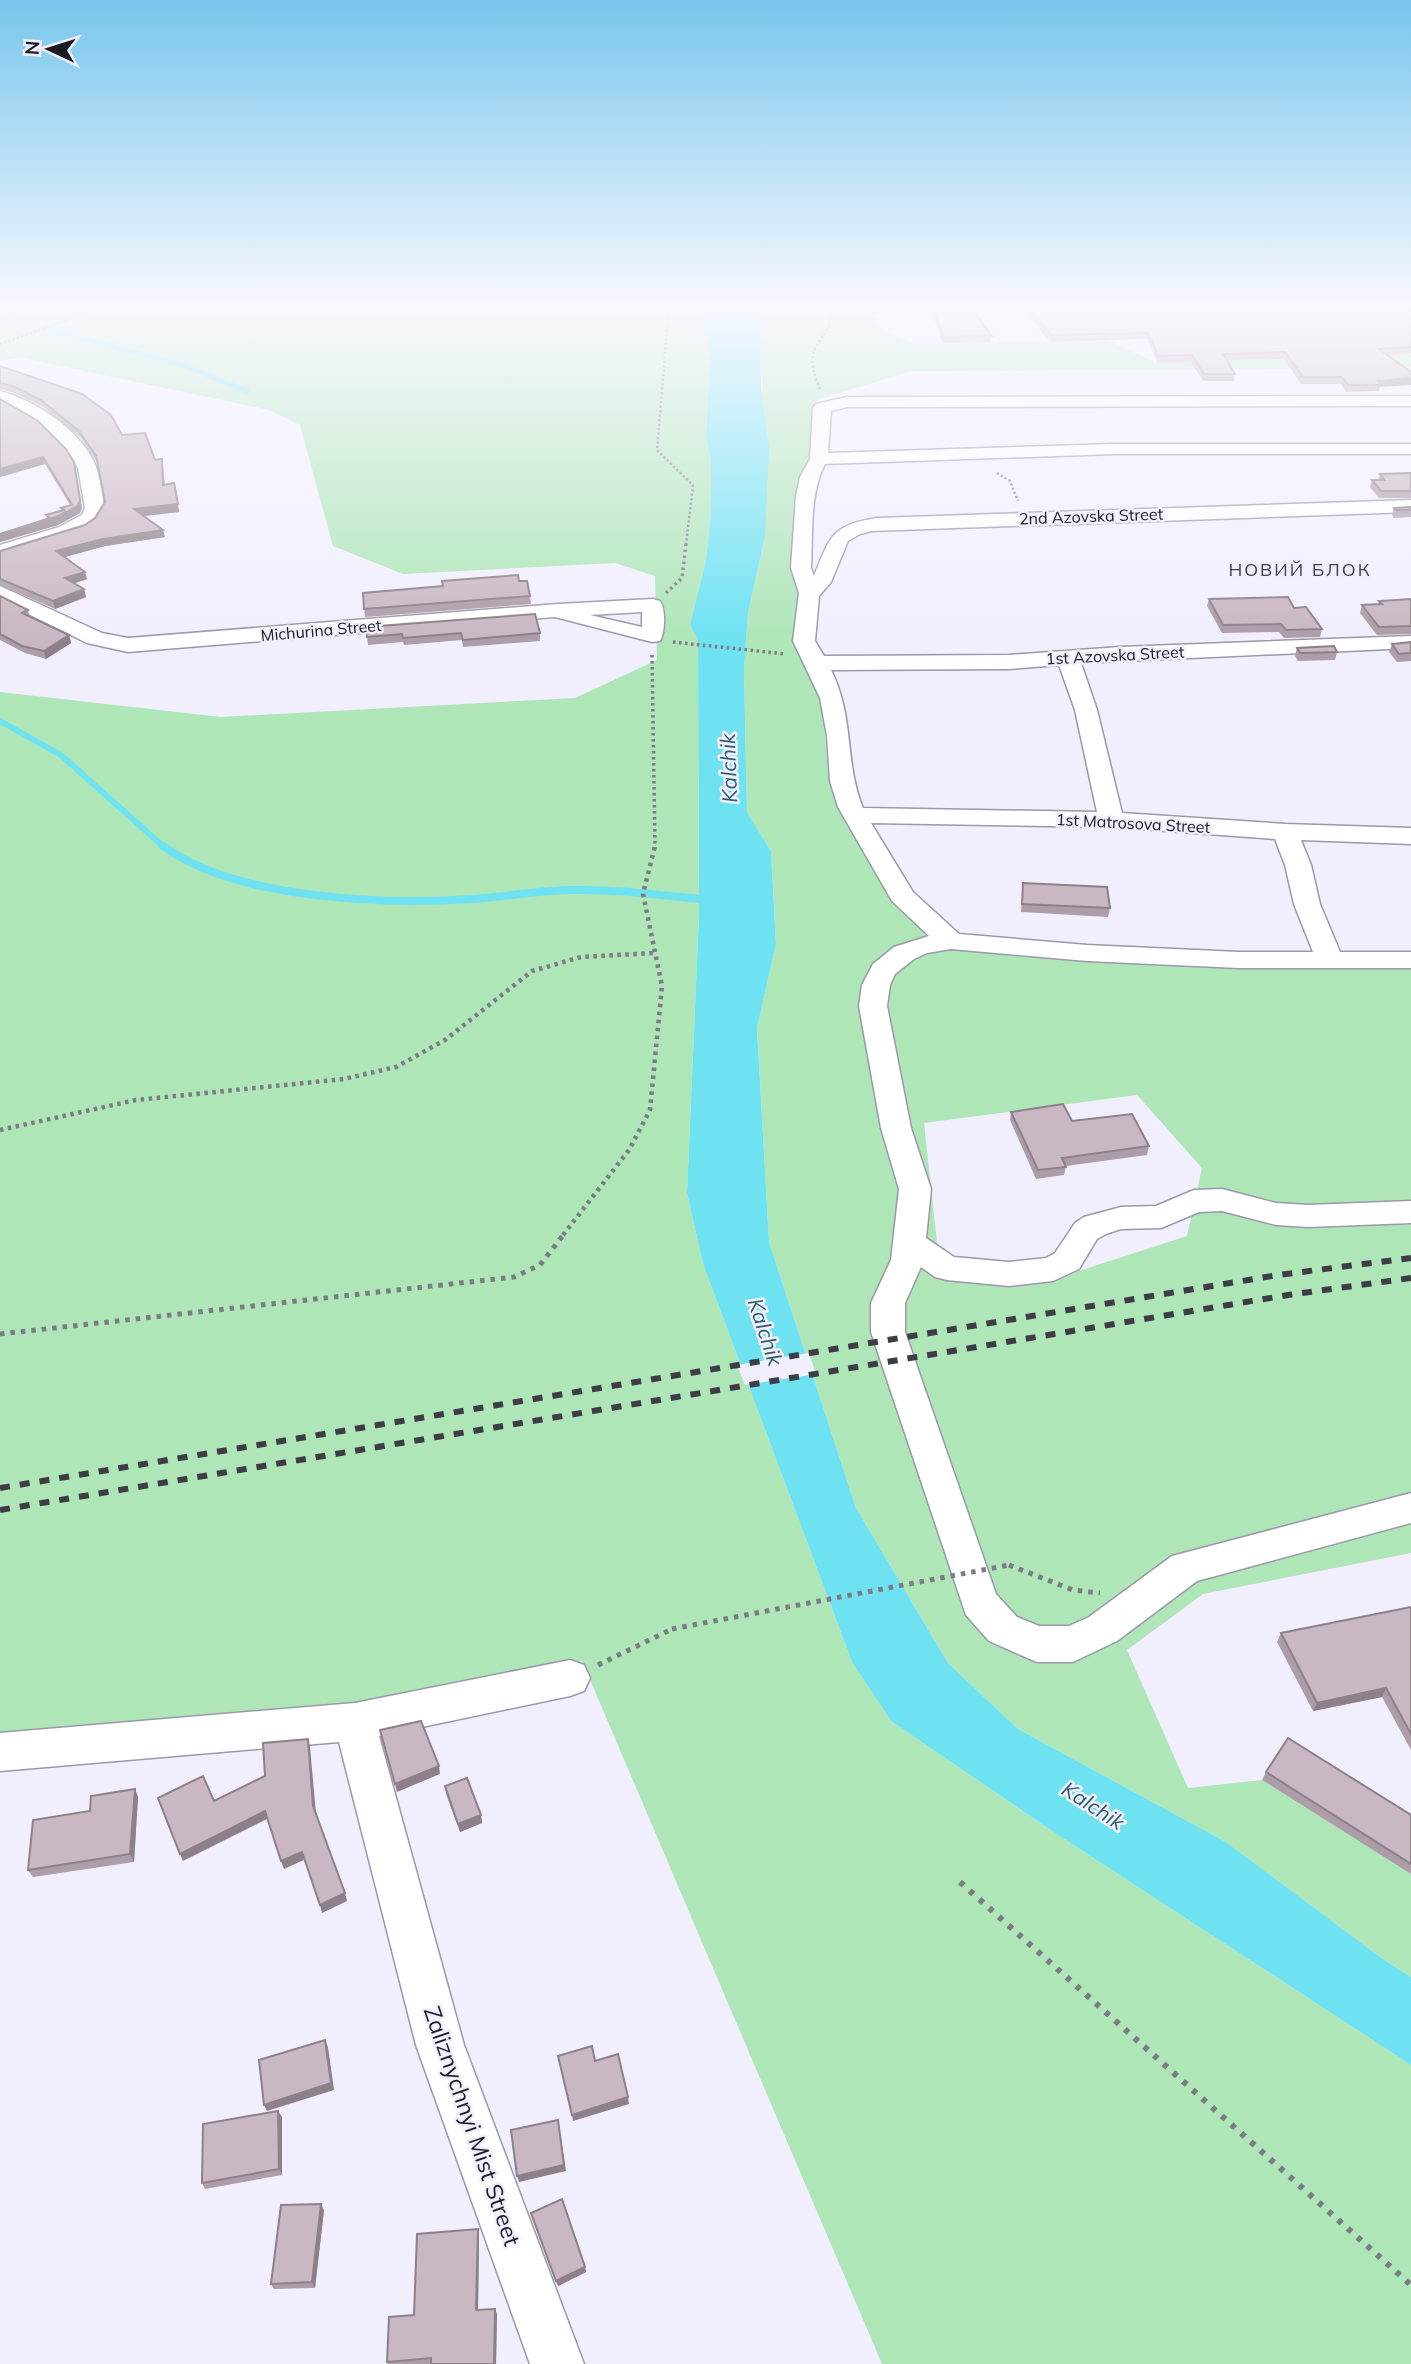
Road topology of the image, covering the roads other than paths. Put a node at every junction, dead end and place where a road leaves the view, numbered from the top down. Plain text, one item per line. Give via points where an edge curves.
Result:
1 (39, 417) edge
2 (824, 417) edge
3 (1271, 417) edge
4 (1317, 448) junction
5 (1411, 449) edge
6 (819, 459) junction
7 (1411, 506) edge
8 (0, 551) edge
9 (0, 592) edge
10 (809, 593) junction
11 (558, 610) junction
12 (1411, 642) edge
13 (1068, 657) junction
14 (819, 663) junction
15 (855, 815) junction
16 (1111, 820) junction
17 (1285, 832) junction
18 (1411, 836) edge
19 (951, 941) junction
20 (1411, 960) edge
21 (1330, 961) junction
22 (1411, 1212) edge
23 (908, 1242) junction
24 (947, 1268) junction
25 (892, 1292) junction
26 (1411, 1508) edge
27 (570, 1678) road end
28 (355, 1722) junction
29 (0, 1752) edge
30 (557, 2364) edge

1 - 8 street via 85,463 94,513 71,529
2 - 6 street
3 - 4 street
4 - 5 street
4 - 6 street
6 - 10 street via 805,495 801,568
7 - 10 street, 2nd Azovska Street via 886,523 857,528 838,540 819,585
9 - 11 street, Michurina Street via 94,638 128,645
10 - 14 street via 804,641
11 - 11 street, Michurina Street via 653,606 662,639 573,617
12 - 13 street, 1st Azovska Street
13 - 14 street, 1st Azovska Street via 1009,662
13 - 16 street via 1086,710
14 - 15 street via 837,718 839,771
15 - 16 street, 1st Matrosova Street
15 - 19 street via 909,905
16 - 17 street, 1st Matrosova Street
17 - 18 street, 1st Matrosova Street
17 - 21 street
19 - 21 street via 1121,955
19 - 23 street via 919,946 883,970 873,1006 896,1128 915,1189
20 - 21 street
22 - 24 street via 1276,1214 1209,1199 1161,1217 1121,1218 1095,1225 1067,1261 1053,1269 1009,1274
23 - 24 street
23 - 25 street via 907,1259
24 - 25 street
25 - 26 street via 888,1332 980,1603 1003,1629 1037,1644 1073,1644 1103,1629 1186,1568
27 - 28 street
28 - 29 street
28 - 30 street, Zaliznychnyi Mist Street via 440,2045

